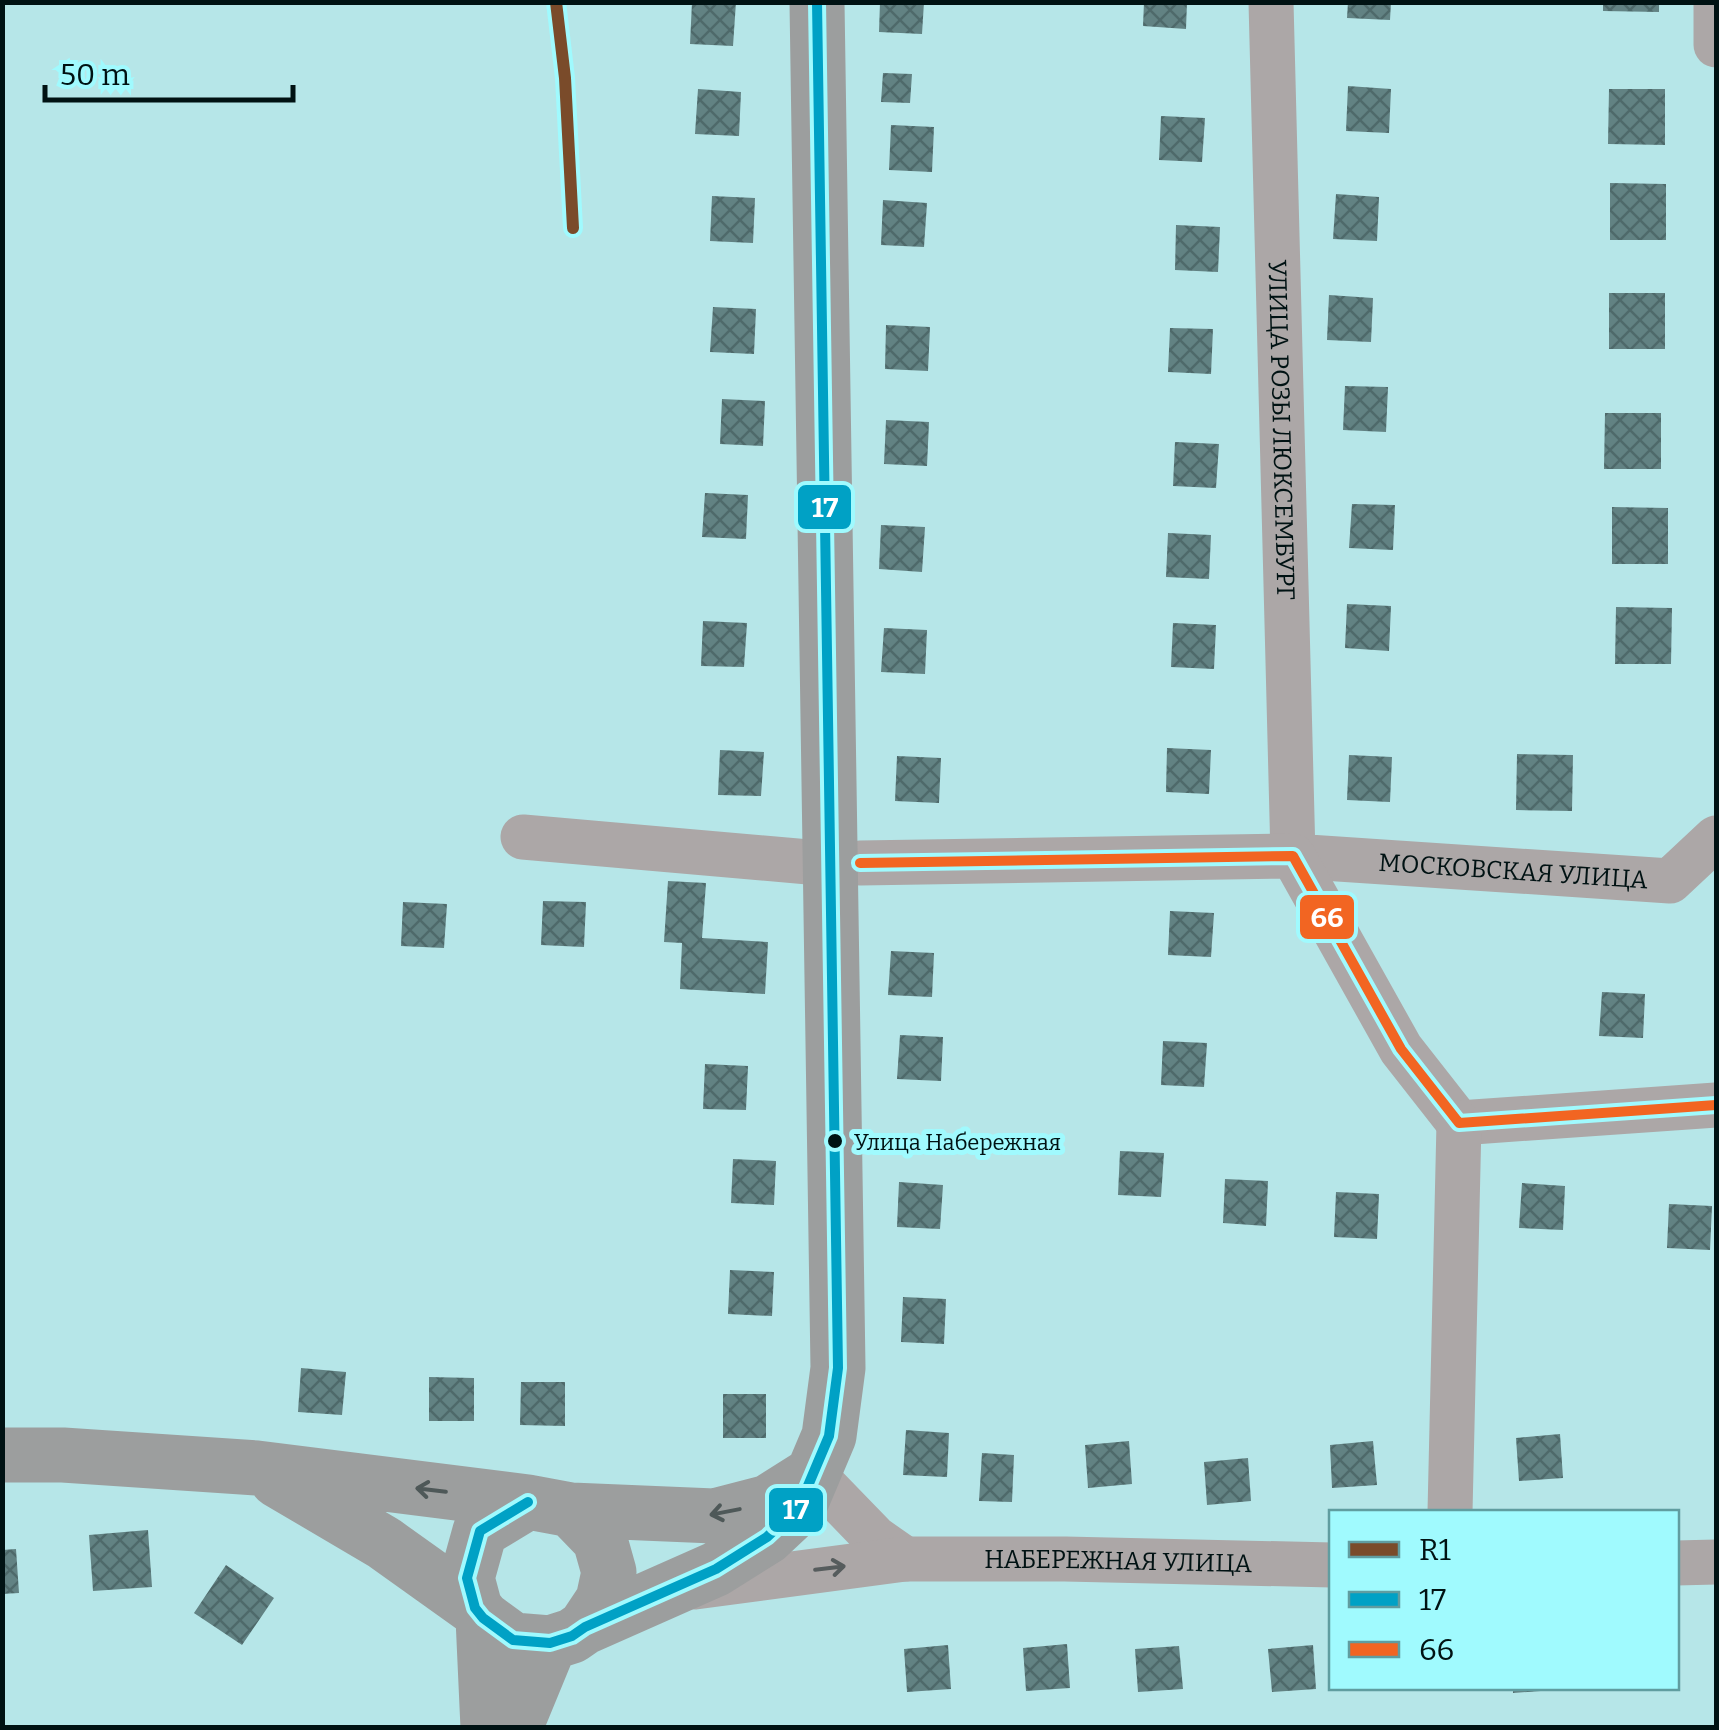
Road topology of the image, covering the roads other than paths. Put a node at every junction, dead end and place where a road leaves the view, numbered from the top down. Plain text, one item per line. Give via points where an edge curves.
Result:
1 (818, 2) edge
2 (1271, 2) edge
3 (1716, 2) edge
4 (1716, 44) edge
5 (523, 837) dead end
6 (1716, 838) edge
7 (1293, 856) junction
8 (846, 864) junction
9 (1716, 1105) edge
10 (1460, 1123) junction
11 (2, 1455) edge
12 (257, 1468) junction
13 (812, 1473) junction
14 (550, 1506) junction
15 (1450, 1510) edge
16 (904, 1559) junction
17 (1716, 1562) edge
18 (1679, 1563) edge
19 (1329, 1565) edge
20 (664, 1592) junction
21 (479, 1613) junction
22 (567, 1635) junction
23 (488, 1728) edge
24 (515, 1728) edge

1 - 8 main road, НАБЕРЕЖНАЯ УЛИЦА
2 - 7 street, УЛИЦА РОЗЫ ЛЮКСЕМБУРГ
3 - 4 street
5 - 8 street, МОСКОВСКАЯ УЛИЦА
6 - 7 street, МОСКОВСКАЯ УЛИЦА via 1670,881
7 - 8 street, МОСКОВСКАЯ УЛИЦА
7 - 10 street via 1401,1049
8 - 13 main road, НАБЕРЕЖНАЯ УЛИЦА via 838,1368 829,1436
9 - 10 street
10 - 15 street
11 - 12 main road
14 -> 12 main road
12 - 21 main road via 384,1543
13 -> 14 main road via 768,1502 714,1516
13 - 16 street
13 - 20 main road, НАБЕРЕЖНАЯ УЛИЦА via 799,1507 768,1538
14 - 21 main road via 480,1531 466,1578
14 - 22 main road via 600,1540 609,1572 603,1600
16 - 19 street, НАБЕРЕЖНАЯ УЛИЦА
20 -> 16 street, НАБЕРЕЖНАЯ УЛИЦА
17 - 18 street
20 - 22 main road, НАБЕРЕЖНАЯ УЛИЦА
21 - 22 main road via 514,1640
21 - 23 main road
22 - 24 main road

